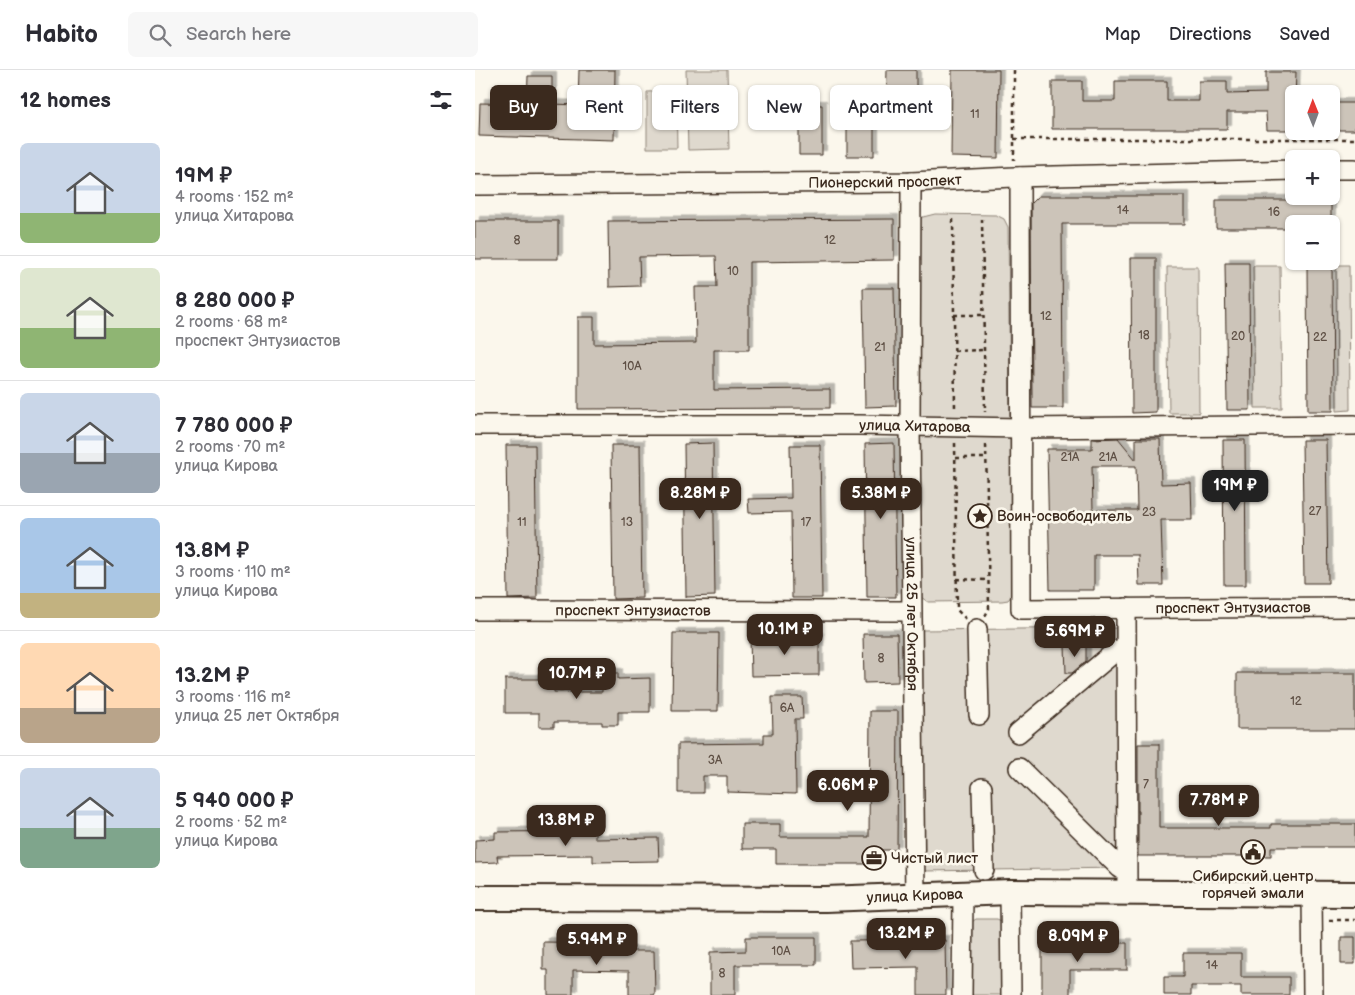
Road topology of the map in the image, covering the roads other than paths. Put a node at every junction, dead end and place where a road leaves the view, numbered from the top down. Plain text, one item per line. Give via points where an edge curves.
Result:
1 (1355, 169) edge
2 (1285, 170) edge
3 (1340, 170) edge
4 (1017, 177) junction
5 (911, 182) junction
6 (475, 185) edge
7 (475, 425) edge
8 (909, 425) junction
9 (1355, 425) edge
10 (1020, 428) junction
11 (1355, 607) edge
12 (1126, 608) junction
13 (475, 610) edge
14 (911, 611) junction
15 (977, 630) dead end
16 (1117, 650) dead end
17 (979, 716) dead end
18 (1018, 733) dead end
19 (1019, 768) dead end
20 (982, 788) dead end
21 (1120, 868) dead end
22 (984, 870) dead end
23 (1010, 892) junction
24 (1127, 893) junction
25 (1312, 894) junction
26 (1355, 894) edge
27 (963, 896) junction
28 (915, 897) junction
29 (475, 898) edge
30 (962, 995) edge
31 (1011, 995) edge
32 (1313, 995) edge

1 - 3 street
2 - 4 street, Пионерский проспект
4 - 5 street, Пионерский проспект
4 - 10 street
5 - 6 street, Пионерский проспект
5 - 8 street, улица 25 лет Октября
7 - 8 street, улица Хитарова
8 - 10 street, улица Хитарова
8 - 14 street, улица 25 лет Октября
9 - 10 street, улица Хитарова
10 - 12 street, проспект Энтузиастов via 1021,609
11 - 12 street, проспект Энтузиастов
12 - 24 street
13 - 14 street, проспект Энтузиастов
14 - 28 street, улица 25 лет Октября
15 - 17 street
16 - 18 street
19 - 21 street
20 - 22 street
23 - 24 main road, улица Кирова
23 - 27 main road, улица Кирова
23 - 31 street
24 - 25 main road, улица Кирова
25 - 26 main road, улица Кирова
25 - 32 street
27 - 28 main road, улица Кирова
27 - 30 street
28 - 29 main road, улица Кирова

